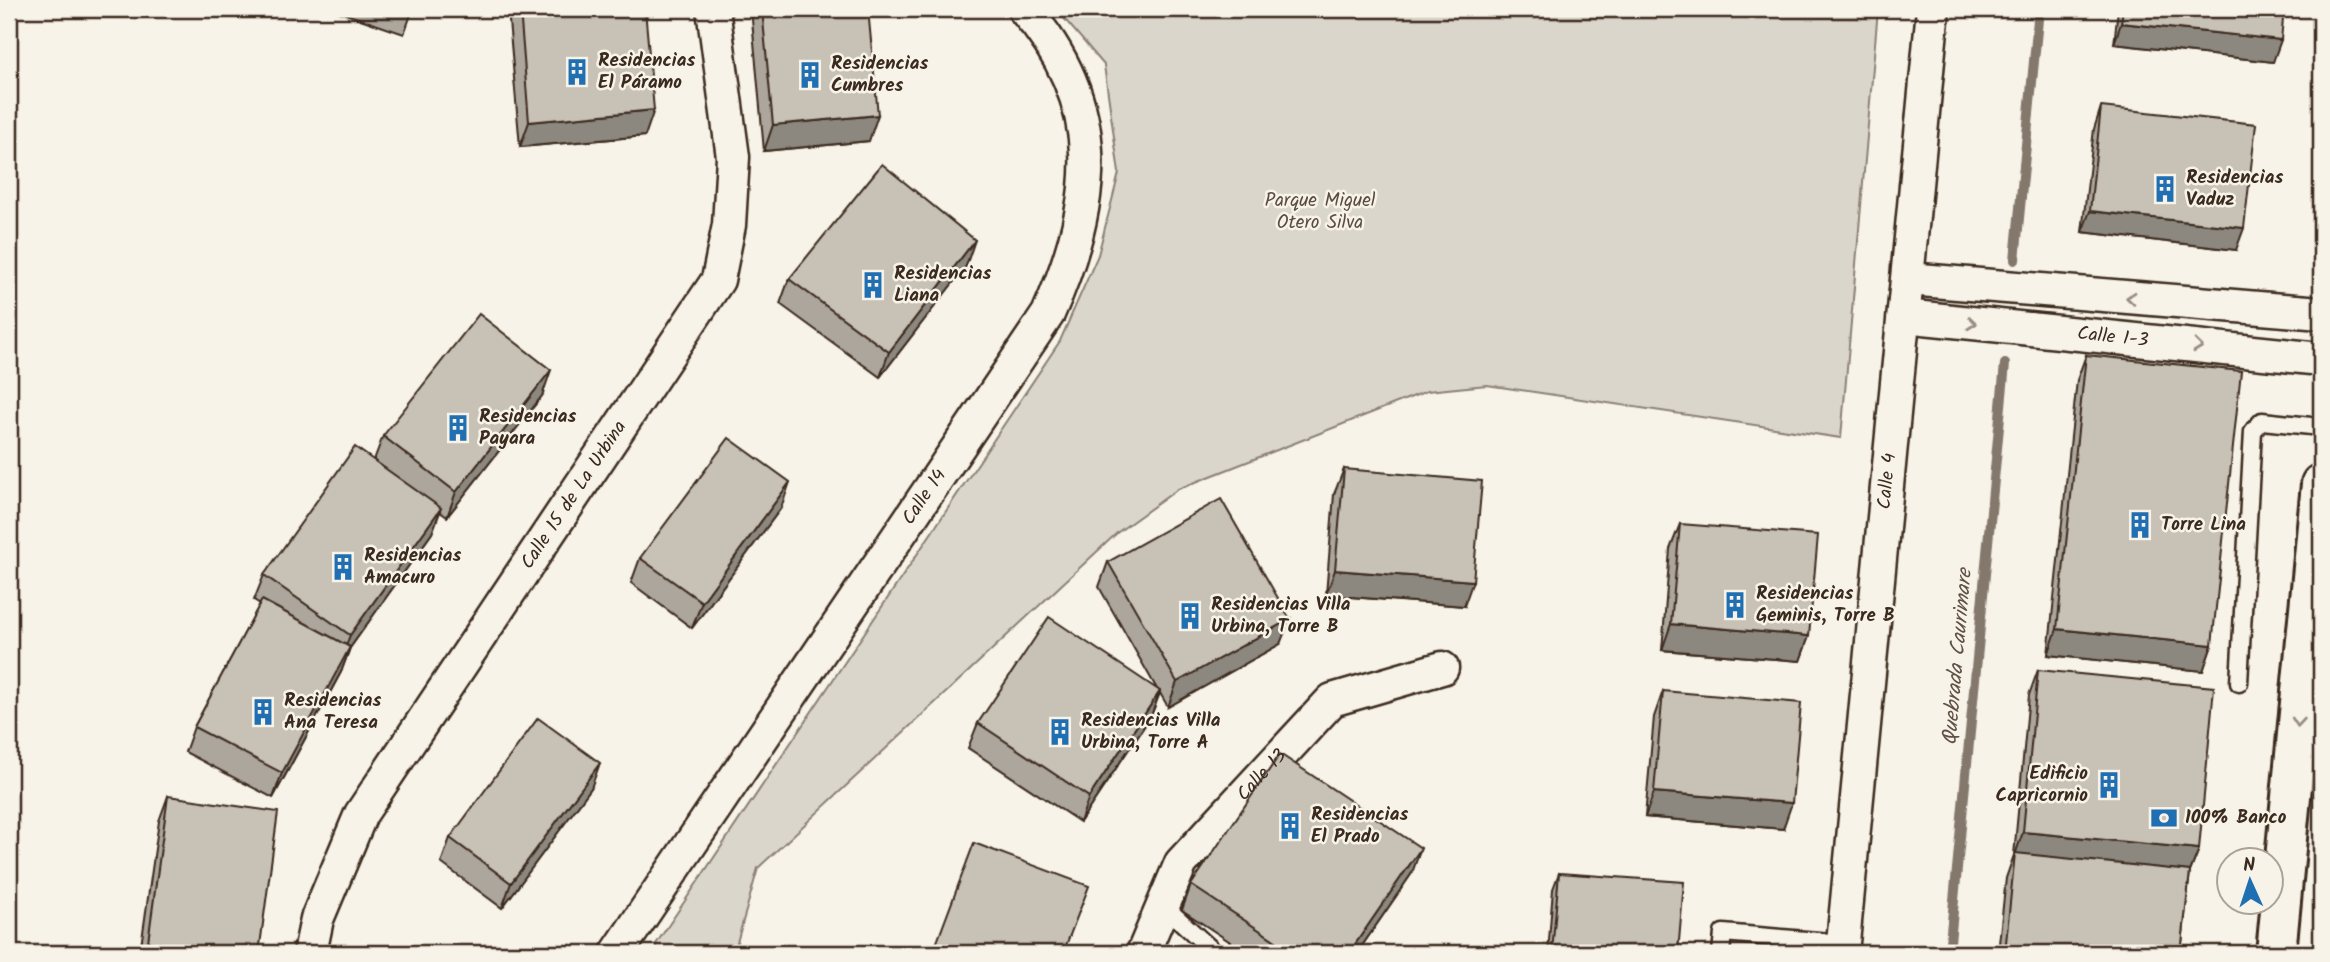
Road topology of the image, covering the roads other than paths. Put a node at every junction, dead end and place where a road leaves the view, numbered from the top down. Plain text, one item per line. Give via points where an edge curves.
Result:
1 (713, 9) edge
2 (1024, 9) edge
3 (1933, 9) edge
4 (1908, 279) junction
5 (2321, 313) edge
6 (1904, 316) junction
7 (2321, 359) edge
8 (2321, 427) edge
9 (2321, 484) edge
10 (1442, 668) dead end
11 (2239, 682) dead end
12 (1163, 905) junction
13 (1843, 948) edge
14 (310, 953) edge
15 (617, 953) edge
16 (1143, 953) edge
17 (1215, 953) edge
18 (1721, 953) edge
19 (2276, 953) edge

1 - 14 street, Calle 15 de La Urbina via 733,157 729,225 718,280 361,814 317,919
2 - 15 street, Calle 14 via 1044,31 1084,117 1087,169 1067,272 1048,314
3 - 4 street, Calle 4
5 -> 4 street, Calle 1-3
4 - 6 street, Calle 4
6 -> 7 street, Calle 1-3
6 - 13 street, Calle 4
8 - 11 lane via 2262,421 2253,431
9 -> 19 main road
10 - 12 street, Calle 13 via 1332,700 1181,863
12 - 16 street, Calle 13
12 - 17 lane
13 - 18 lane via 1723,933

